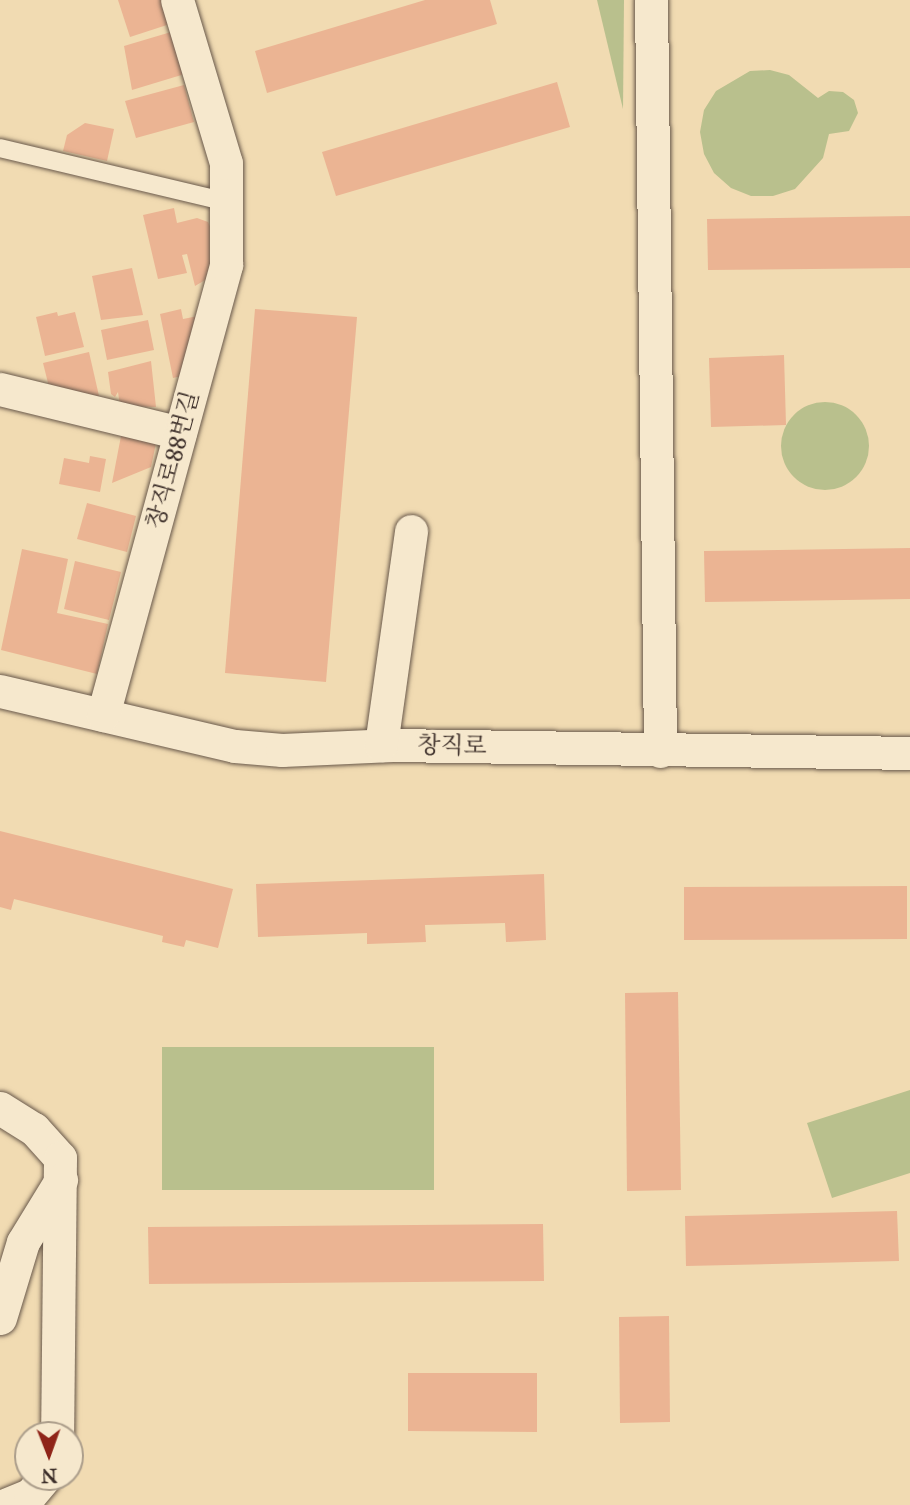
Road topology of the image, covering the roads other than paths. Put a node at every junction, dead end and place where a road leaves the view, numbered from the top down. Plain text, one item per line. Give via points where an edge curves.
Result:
1 (177, 0) edge
2 (651, 0) edge
3 (0, 148) edge
4 (226, 202) junction
5 (0, 390) edge
6 (180, 433) junction
7 (411, 531) dead end
8 (0, 691) edge
9 (103, 715) junction
10 (381, 746) junction
11 (660, 751) junction
12 (910, 753) edge
13 (0, 1108) edge
14 (63, 1178) junction
15 (0, 1318) edge
16 (57, 1421) edge

1 - 4 street, 창직로88번길 via 226,163
2 - 11 street
3 - 4 lane
4 - 6 street, 창직로88번길 via 226,265
5 - 6 street
6 - 9 street, 창직로88번길
7 - 10 street
8 - 9 street, 창직로
9 - 10 street, 창직로 via 235,746 282,750
10 - 11 street, 창직로
11 - 12 street, 창직로
13 - 14 street via 49,1144 60,1158
14 - 15 street via 23,1242
14 - 16 street

